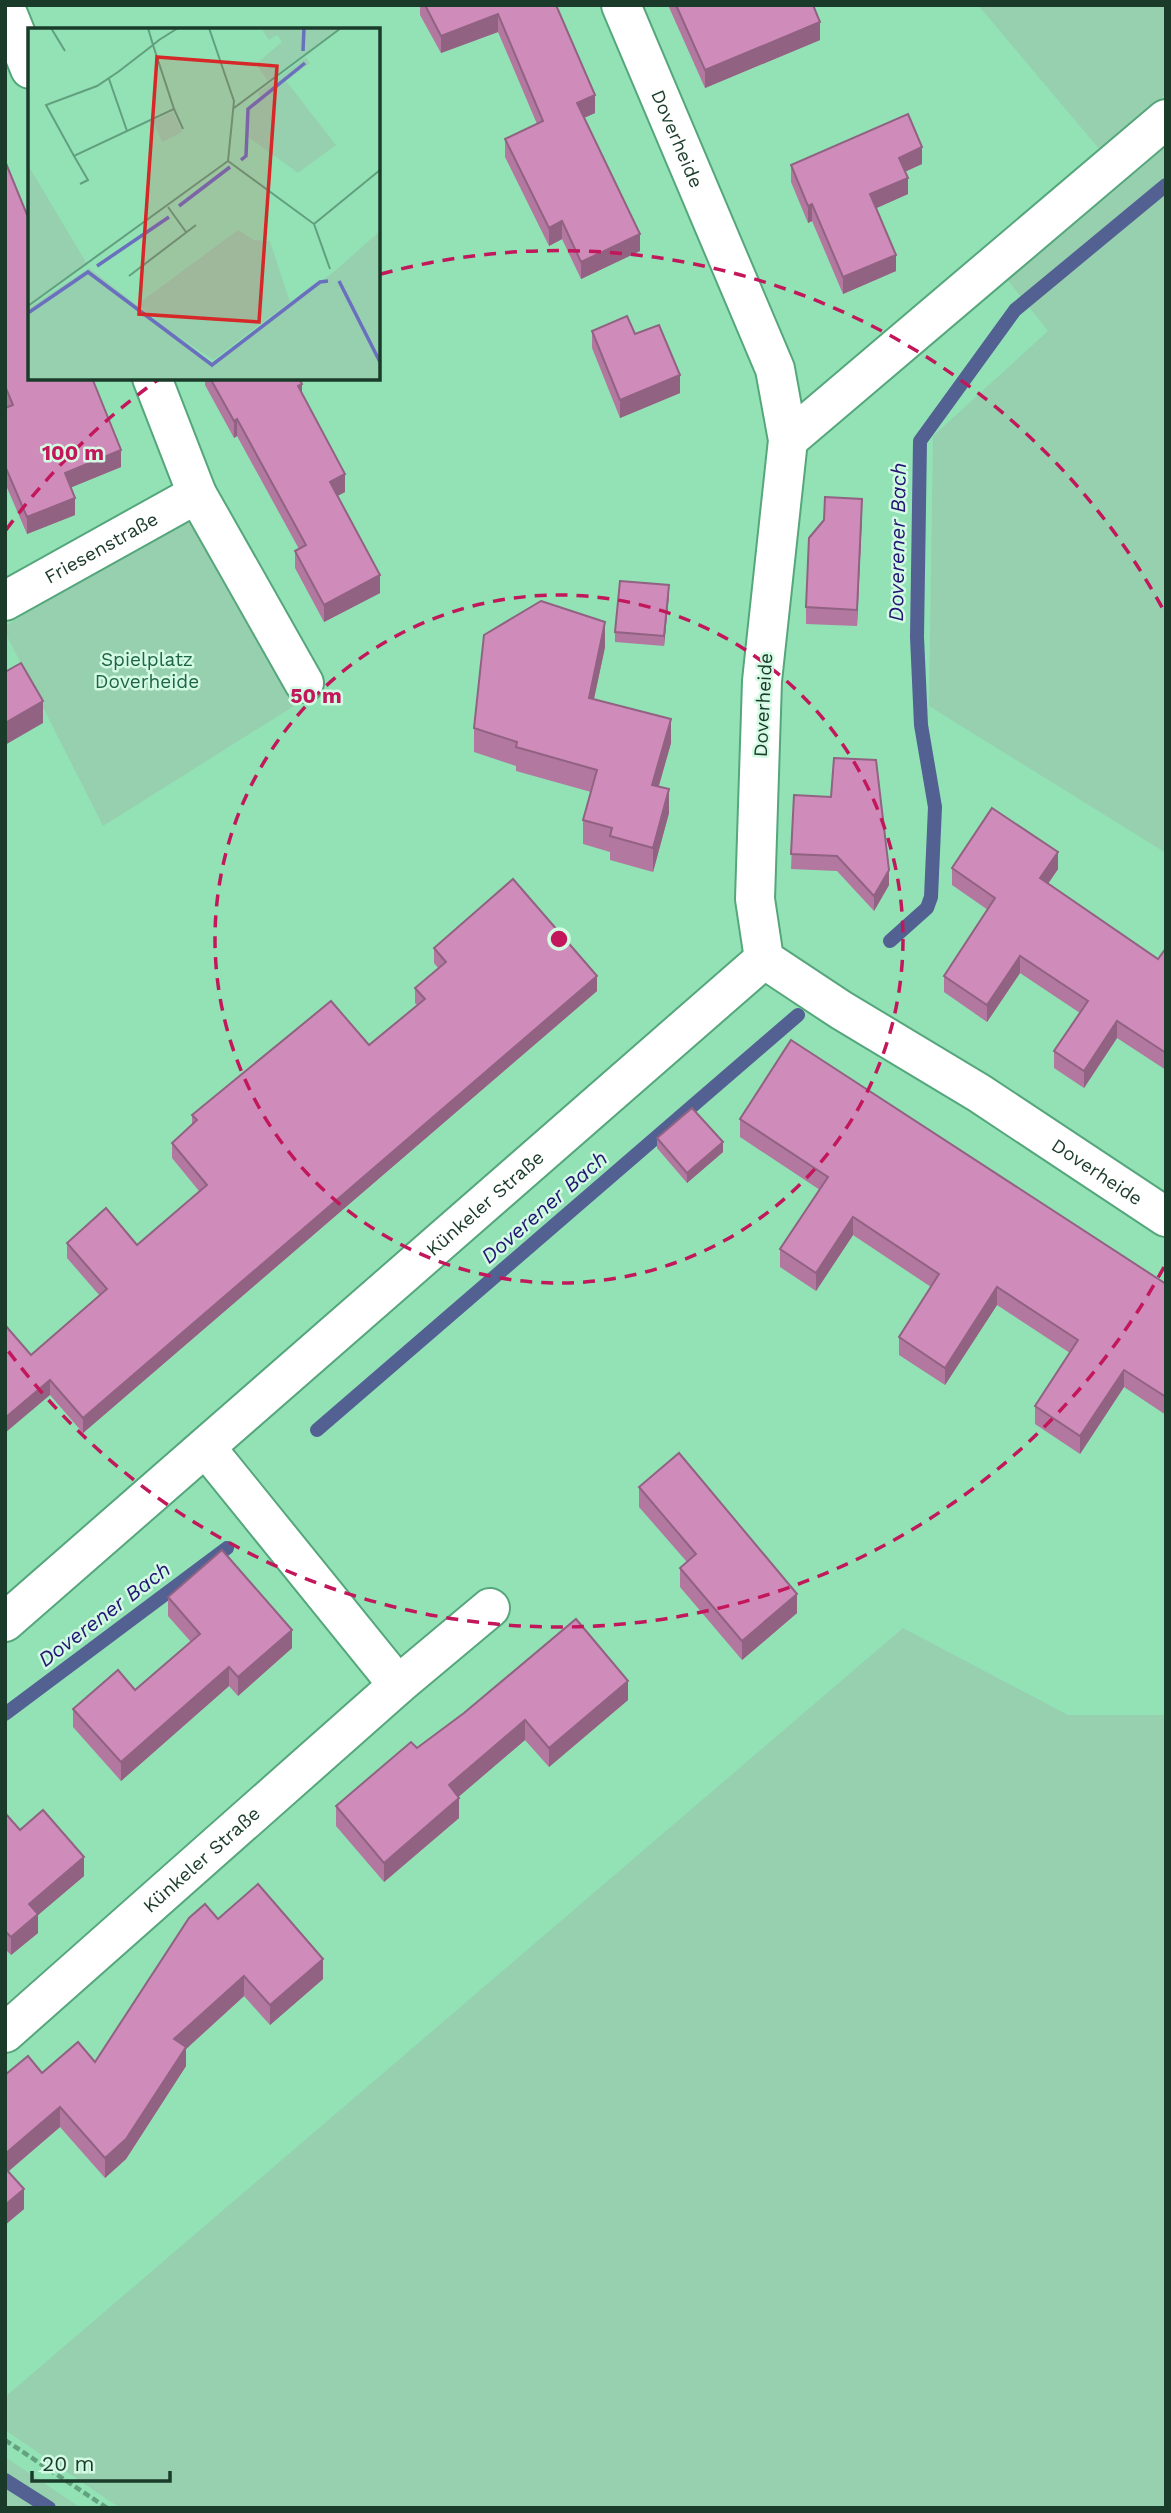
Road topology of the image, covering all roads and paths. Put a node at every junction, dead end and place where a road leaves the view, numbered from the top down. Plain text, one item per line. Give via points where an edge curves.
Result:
1 (621, 5) edge
2 (5, 7) edge
3 (28, 64) edge
4 (1166, 119) edge
5 (153, 380) edge
6 (788, 440) junction
7 (197, 494) junction
8 (5, 601) edge
9 (304, 683) dead end
10 (764, 959) junction
11 (1166, 1217) edge
12 (207, 1448) junction
13 (490, 1608) dead end
14 (5, 1622) edge
15 (398, 1685) junction
16 (5, 2033) edge
17 (5, 2440) edge
18 (107, 2508) edge

1 - 6 street, Doverheide via 775,369
2 - 3 street
4 - 6 street
5 - 7 street
6 - 10 street, Doverheide via 762,681 755,899
7 - 8 street, Friesenstraße
7 - 9 street
10 - 11 street, Doverheide
10 - 12 street, Künkeler Straße
12 - 14 street, Künkeler Straße
12 - 15 street
13 - 15 street, Künkeler Straße
15 - 16 street, Künkeler Straße
17 - 18 path

